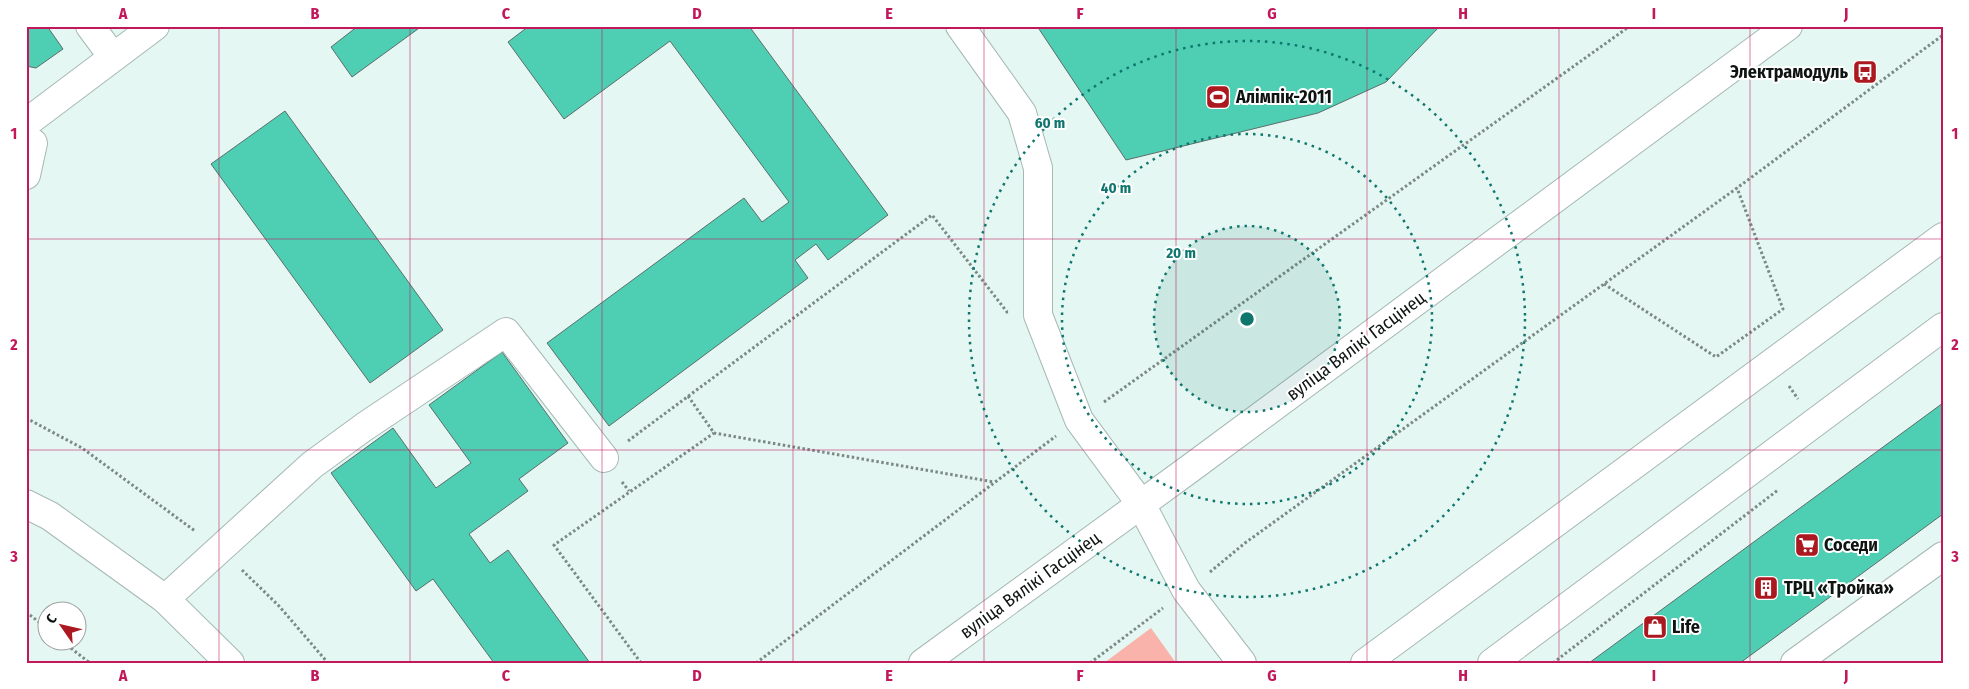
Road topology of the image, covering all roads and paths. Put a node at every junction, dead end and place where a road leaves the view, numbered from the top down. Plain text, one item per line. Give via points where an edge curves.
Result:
1 (90, 26) edge
2 (155, 26) edge
3 (960, 26) edge
4 (1630, 26) edge
5 (1788, 26) edge
6 (1943, 35) edge
7 (113, 57) junction
8 (26, 123) edge
9 (26, 142) edge
10 (26, 175) edge
11 (1737, 188) junction
12 (1943, 237) edge
13 (1604, 284) junction
14 (1038, 315) junction
15 (1943, 327) edge
16 (1750, 333) junction
17 (1772, 363) junction
18 (688, 396) junction
19 (26, 418) edge
20 (1079, 420) junction
21 (1815, 422) junction
22 (714, 433) junction
23 (604, 458) junction
24 (994, 482) junction
25 (1779, 489) dead end
26 (629, 491) junction
27 (26, 504) edge
28 (1141, 504) junction
29 (219, 550) junction
30 (1943, 556) edge
31 (1186, 590) junction
32 (165, 599) junction
33 (26, 612) edge
34 (38, 621) edge
35 (76, 652) edge
36 (90, 663) edge
37 (230, 663) edge
38 (328, 663) edge
39 (642, 663) edge
40 (756, 663) edge
41 (923, 663) edge
42 (1090, 663) edge
43 (1242, 663) edge
44 (1365, 663) edge
45 (1492, 663) edge
46 (1553, 663) edge
47 (1795, 663) edge

1 - 7 main road
2 - 7 main road
3 - 14 main road via 1022,113 1038,168
4 - 20 path
5 - 28 main road, вуліца Вялікі Гасцінец
6 - 11 path
7 - 8 main road
9 - 10 main road via 33,143
11 - 13 path
11 - 16 path via 1783,309
12 - 17 main road
13 - 16 path via 1716,357
13 - 31 path via 1253,537
14 - 18 path via 1007,312 932,215
14 - 20 main road
15 - 21 main road
16 - 17 path
17 - 21 path
17 - 44 main road
18 - 22 path
18 - 23 path
19 - 29 path via 82,448
20 - 24 path
20 - 28 main road
21 - 45 main road
22 - 24 path
22 - 26 path
23 - 26 path
23 - 29 main road via 506,332 312,465
24 - 40 path
25 - 46 path
26 - 39 path via 554,545
27 - 32 main road via 50,516
28 - 31 main road
28 - 41 main road, вуліца Вялікі Гасцінец
29 - 32 main road
29 - 38 path via 279,606
30 - 47 main road
31 - 42 path
31 - 43 main road
32 - 37 main road
33 - 34 path
35 - 36 path

